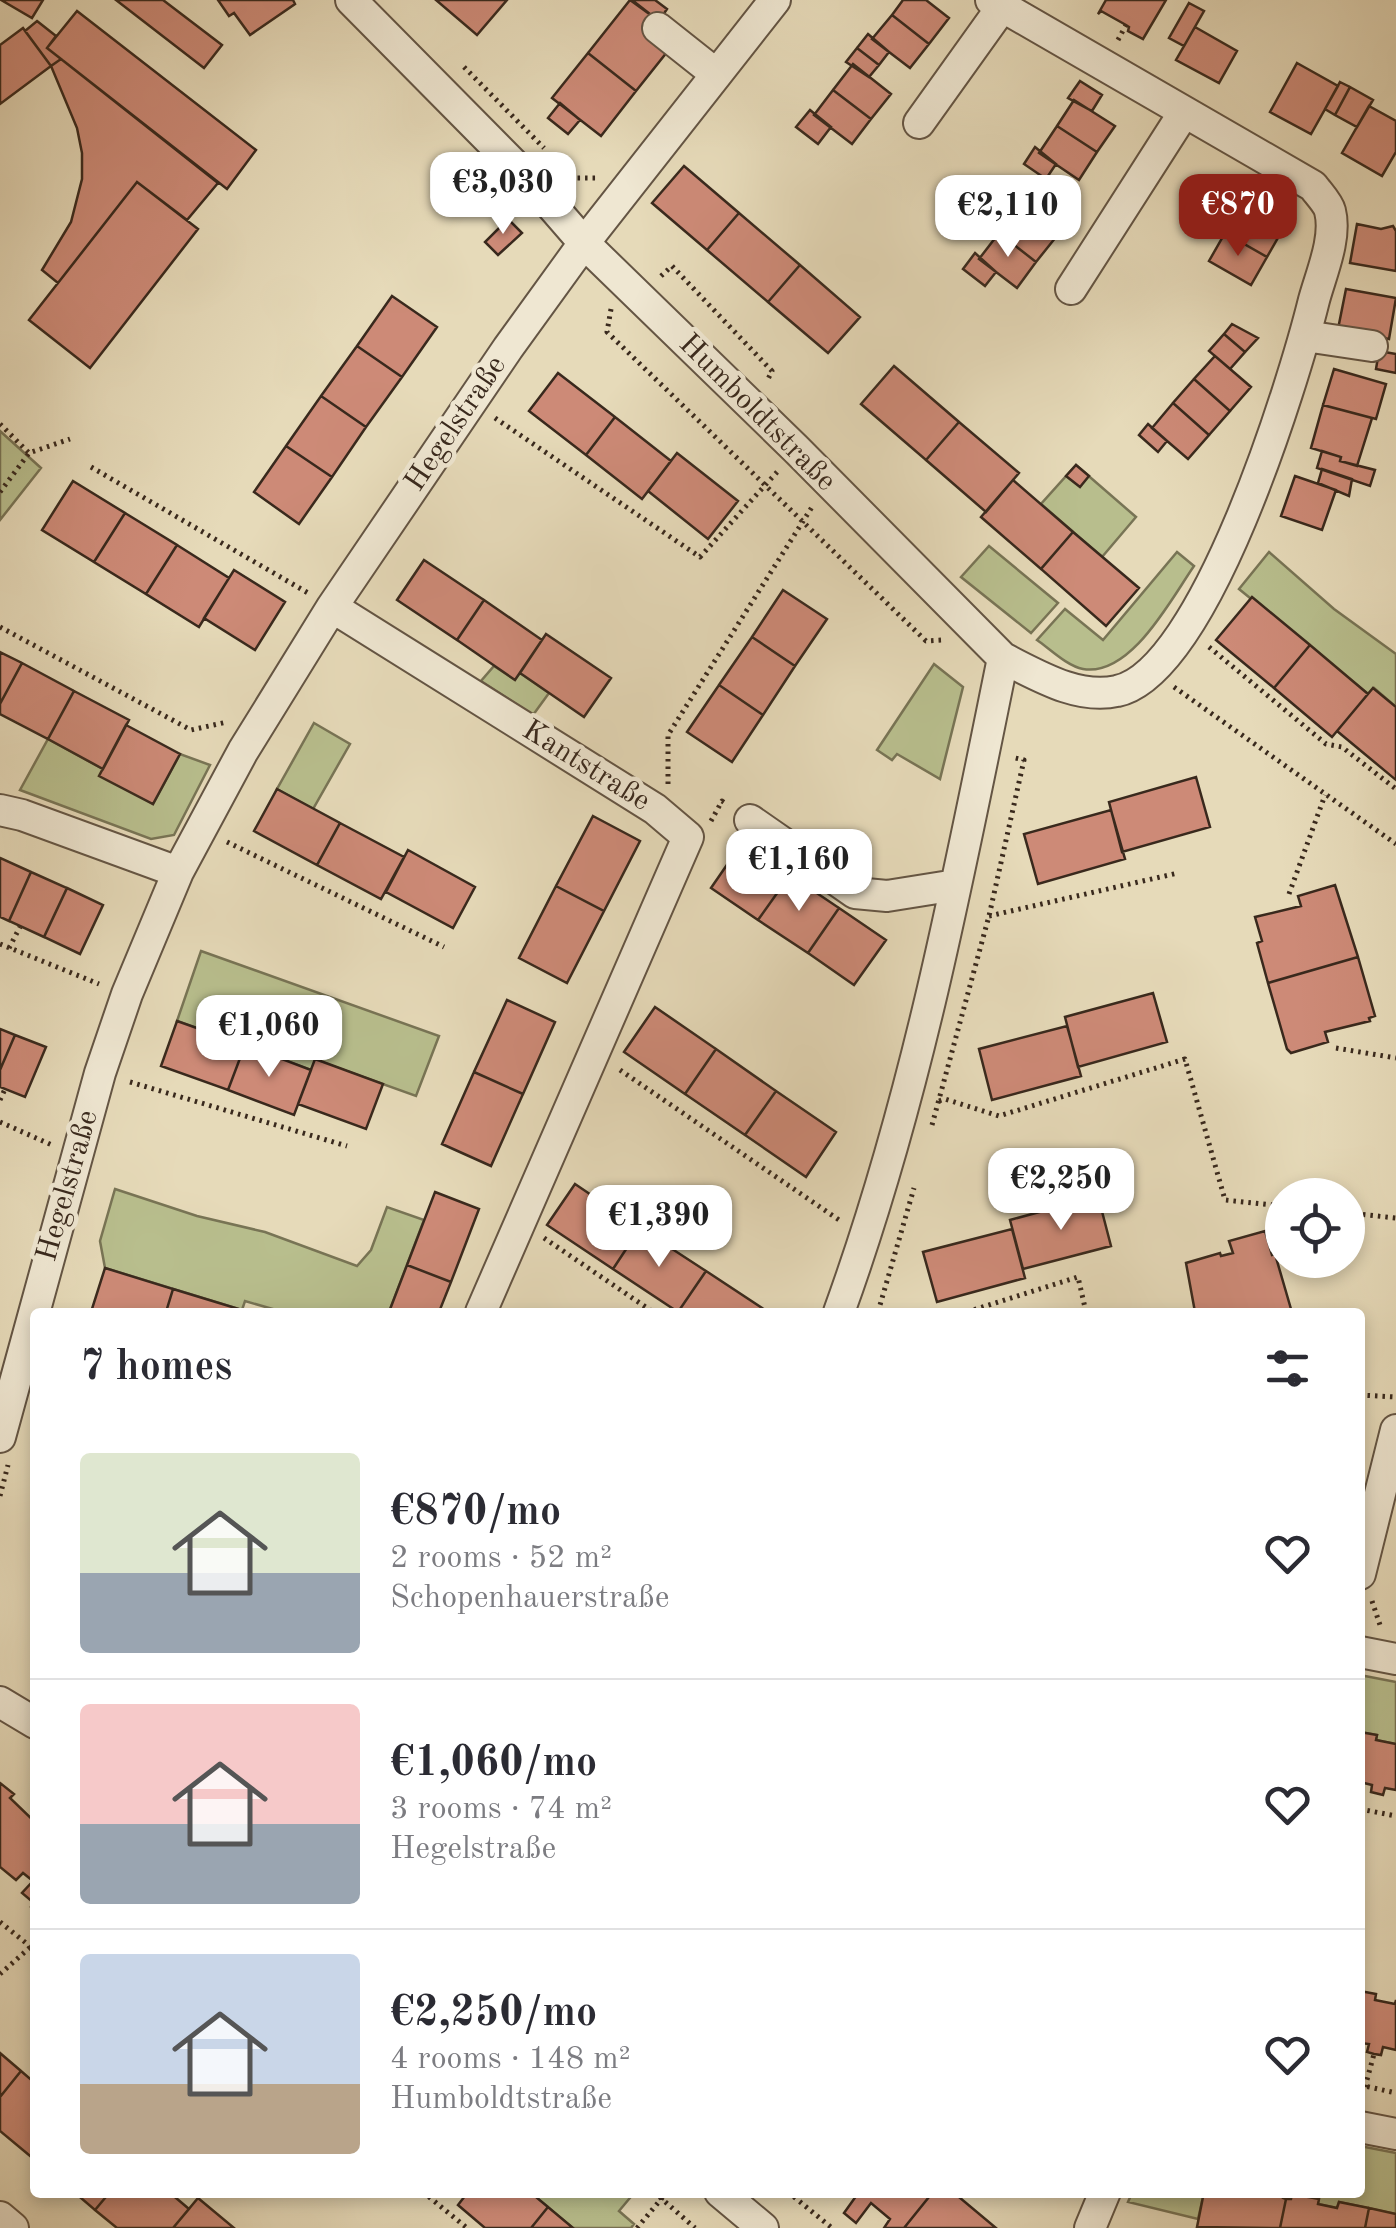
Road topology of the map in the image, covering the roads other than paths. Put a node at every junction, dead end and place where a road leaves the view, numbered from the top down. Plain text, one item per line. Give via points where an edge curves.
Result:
1 (352, 0) edge
2 (775, 0) edge
3 (996, 3) edge
4 (658, 28) dead end
5 (716, 74) junction
6 (1183, 114) junction
7 (920, 123) dead end
8 (584, 243) junction
9 (1072, 289) dead end
10 (1305, 336) junction
11 (1372, 346) dead end
12 (332, 607) junction
13 (1002, 658) junction
14 (0, 810) edge
15 (750, 820) dead end
16 (178, 872) junction
17 (956, 885) junction
18 (38, 1308) edge
19 (483, 1308) edge
20 (840, 1308) edge
21 (30, 1338) edge
22 (1396, 1430) edge
23 (0, 1437) edge
24 (1365, 1554) edge
25 (1365, 1653) edge
26 (1396, 1659) edge
27 (0, 1702) edge
28 (30, 1720) edge
29 (1365, 2128) edge
30 (1396, 2134) edge
31 (727, 2198) edge
32 (1102, 2198) edge
33 (0, 2217) edge
34 (13, 2228) edge
35 (763, 2228) edge
36 (1090, 2228) edge

1 - 8 street, Humboldtstraße
2 - 5 street, Hegelstraße
3 - 6 street
3 - 7 street
4 - 5 street
5 - 8 street, Hegelstraße
6 - 9 street
6 - 10 street via 1312,186 1330,209 1329,242
8 - 12 street, Hegelstraße
8 - 13 street, Humboldtstraße
10 - 11 street
10 - 13 street, Humboldtstraße via 1225,555 1185,627 1150,672 1120,691 1091,693
12 - 16 street, Hegelstraße
12 - 19 street, Kantstraße via 654,808 688,837
13 - 17 street
14 - 16 street
15 - 17 street via 855,893 887,896
16 - 18 street, Hegelstraße via 127,994 76,1155
17 - 20 street via 908,1093
21 - 23 street, Hegelstraße
22 - 24 street
25 - 26 street
27 - 28 street
29 - 30 street
31 - 35 street
32 - 36 street
33 - 34 street

